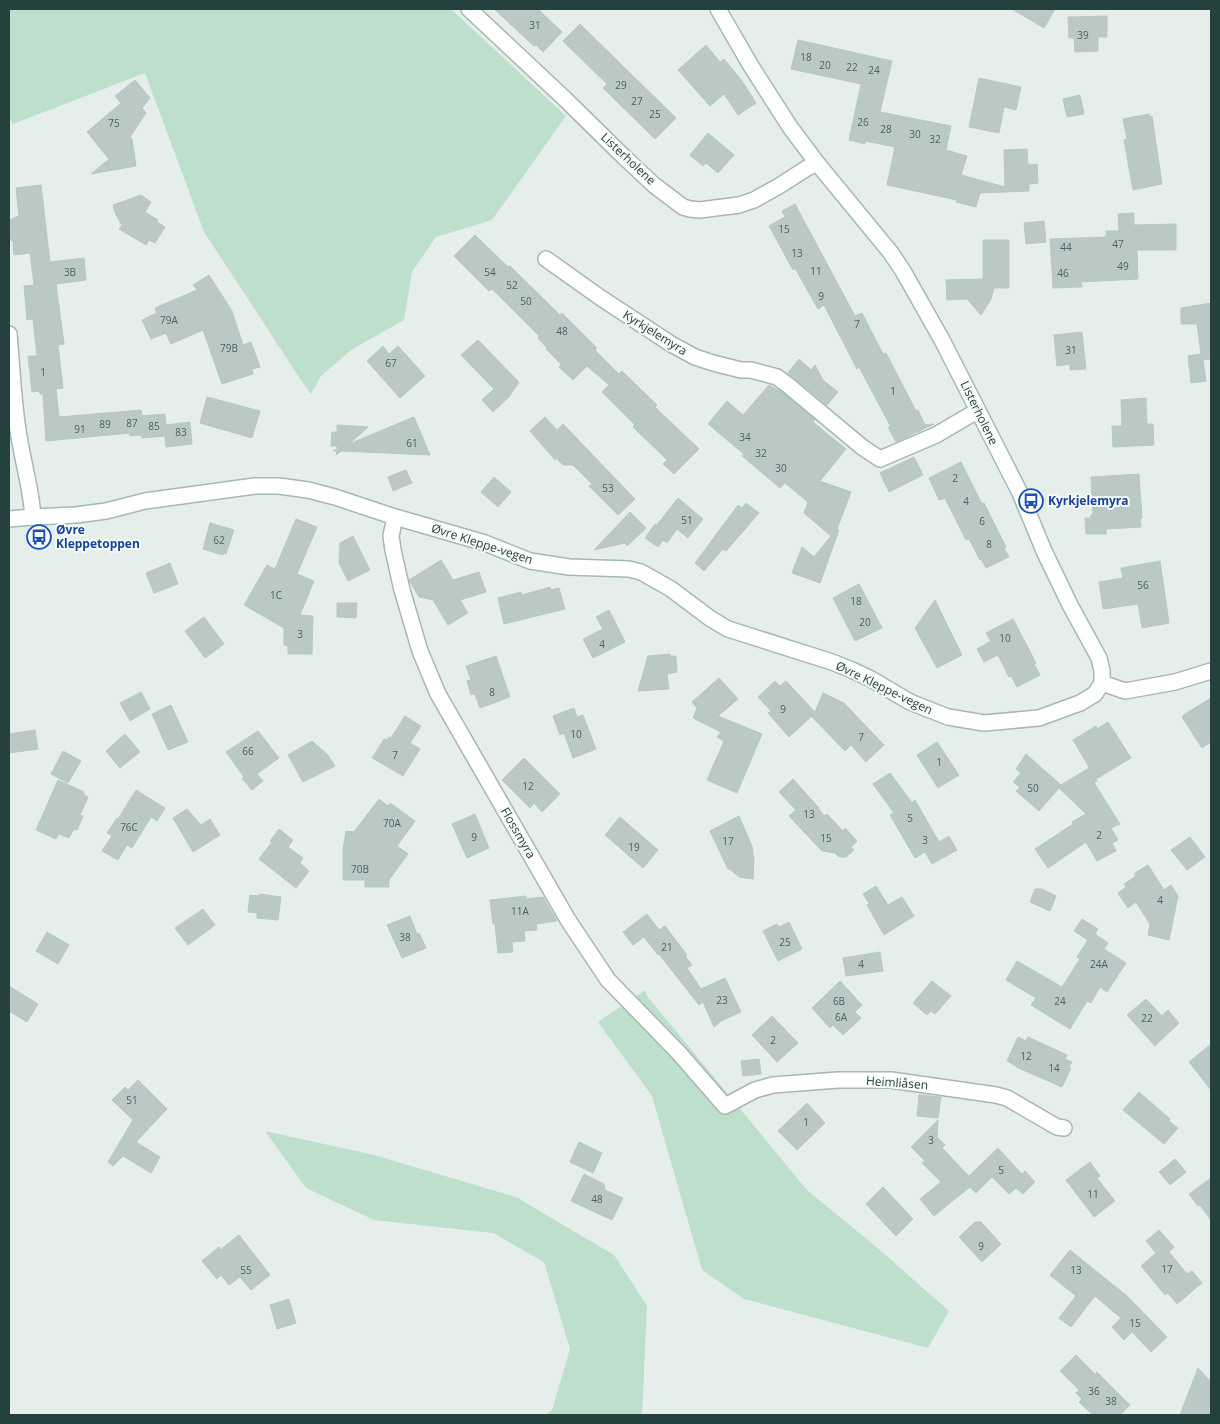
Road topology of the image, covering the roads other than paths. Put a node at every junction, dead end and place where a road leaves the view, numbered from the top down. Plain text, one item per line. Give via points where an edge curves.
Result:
1 (469, 9) edge
2 (718, 9) edge
3 (817, 163) junction
4 (546, 259) dead end
5 (9, 334) edge
6 (978, 411) junction
7 (33, 516) junction
8 (395, 516) junction
9 (9, 520) edge
10 (1211, 671) edge
11 (1102, 683) junction
12 (725, 1106) joint
13 (1064, 1128) dead end

1 - 3 street, Listerholene via 622,156 683,207 700,210 754,200
2 - 3 street, Listerholene via 790,127
3 - 6 street, Listerholene via 903,271
4 - 6 street, Kyrkjelemyra via 687,353 713,364 777,377 880,459
5 - 7 street via 18,430
6 - 11 street, Listerholene via 1020,493 1070,605 1099,658
7 - 8 street, Øvre Kleppe-vegen via 106,511 145,501 233,488 279,486 335,496
7 - 9 street, Øvre Kleppe-vegen
8 - 11 street, Øvre Kleppe-vegen via 485,543 530,562 569,567 629,568 641,572 728,629 852,670 910,702 948,717 984,723 1039,718 1080,703 1095,694
8 - 12 street, Flossmyra via 391,536 402,590 420,650 438,694 568,920 608,980
10 - 11 street via 1125,692
12 - 13 street, Heimliåsen via 755,1090 773,1085 891,1080 996,1095

